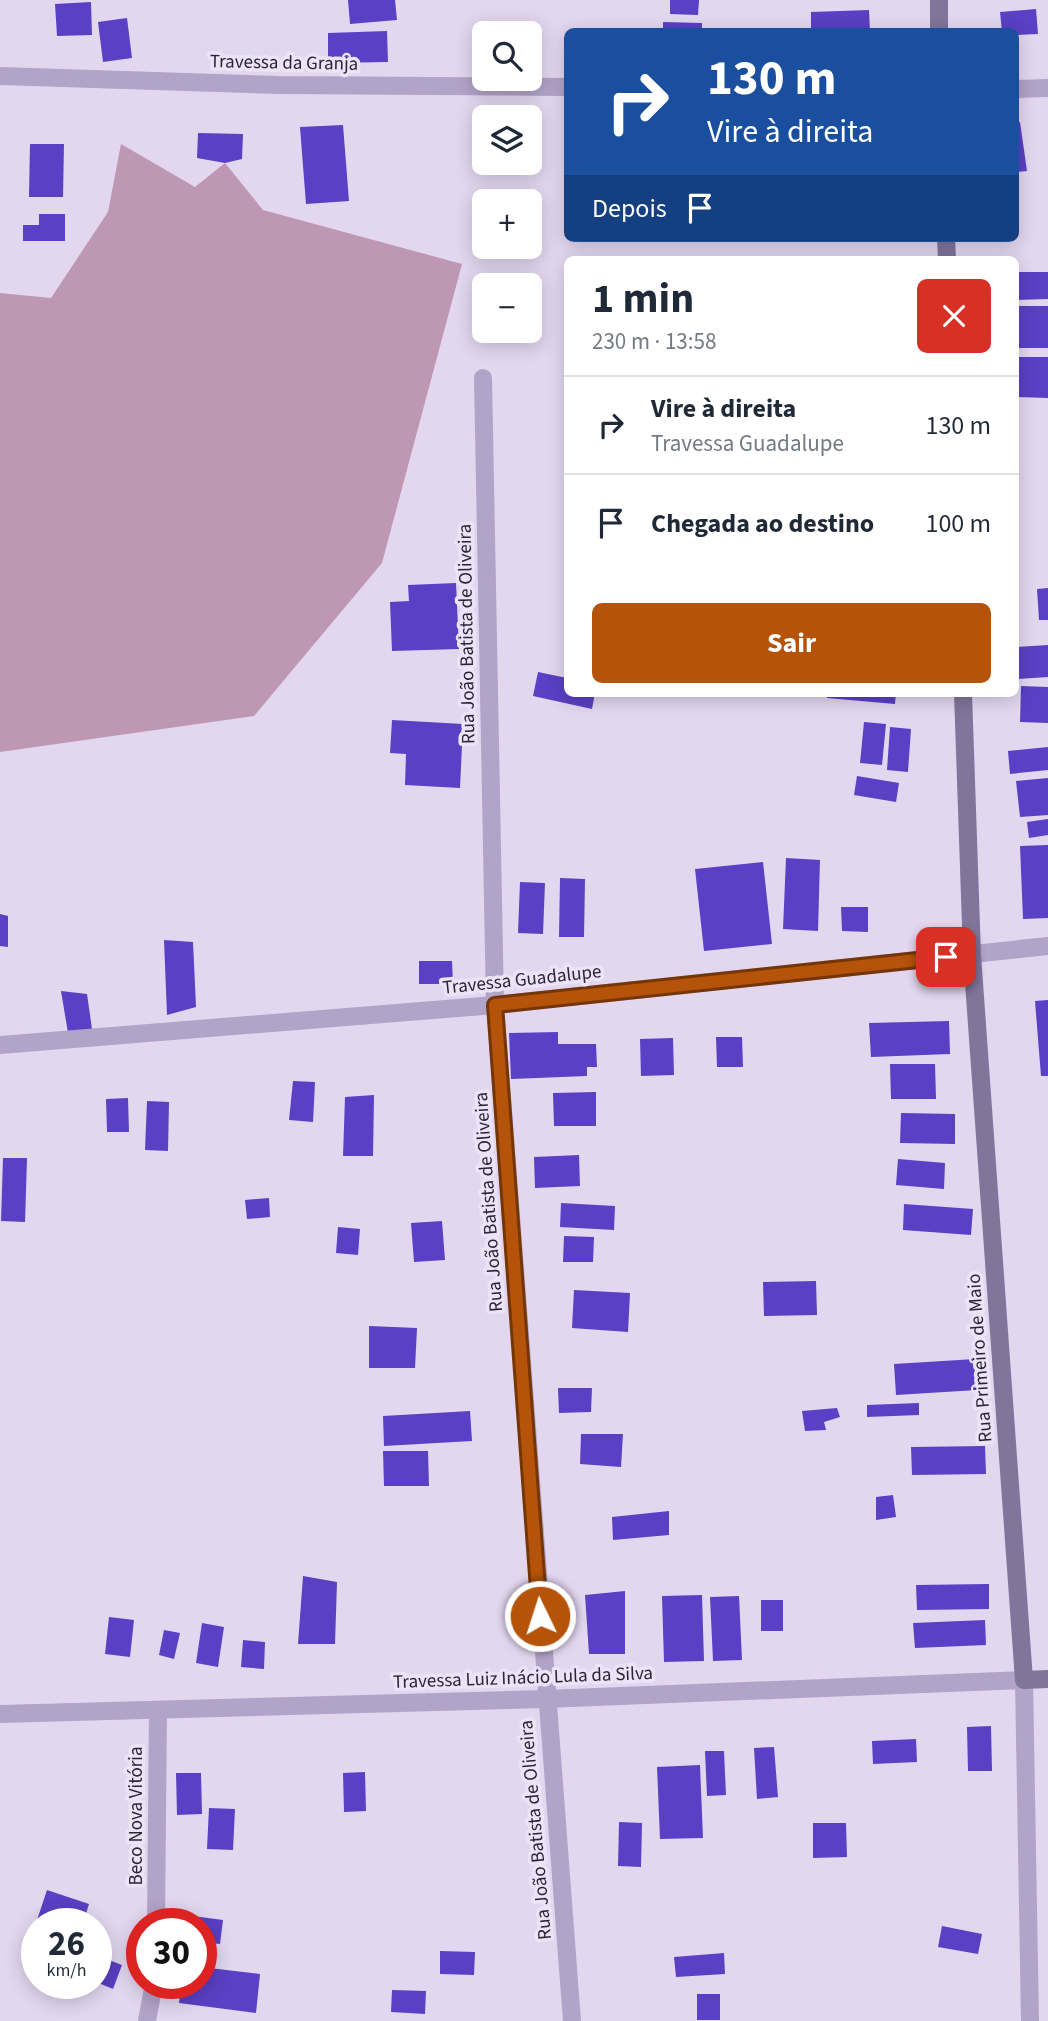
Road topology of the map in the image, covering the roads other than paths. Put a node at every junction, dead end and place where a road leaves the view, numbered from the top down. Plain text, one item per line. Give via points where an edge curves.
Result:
1 (939, 0) edge
2 (939, 28) edge
3 (0, 76) edge
4 (564, 87) edge
5 (1048, 88) edge
6 (1019, 89) edge
7 (483, 378) dead end
8 (963, 697) edge
9 (1048, 946) edge
10 (972, 955) junction
11 (495, 1005) junction
12 (0, 1045) edge
13 (1048, 1679) edge
14 (1024, 1680) junction
15 (546, 1699) junction
16 (158, 1710) junction
17 (0, 1714) edge
18 (156, 1908) edge
19 (151, 1999) edge
20 (147, 2021) edge
21 (572, 2021) edge
22 (1030, 2021) edge

1 - 2 street
3 - 4 street, Travessa da Granja via 279,85
5 - 6 street
7 - 11 street, Rua João Batista de Oliveira
8 - 10 street, Rua Primeiro de Maio
9 - 10 street, Travessa Guadalupe
10 - 11 street, Travessa Guadalupe
10 - 14 street, Rua Primeiro de Maio
11 - 12 street, Travessa Guadalupe
11 - 15 street, Rua João Batista de Oliveira
13 - 14 street, Travessa Luiz Inácio Lula da Silva
14 - 15 street, Travessa Luiz Inácio Lula da Silva
14 - 22 street, Rua Primeiro de Maio
15 - 16 street, Travessa Luiz Inácio Lula da Silva
15 - 21 street, Rua João Batista de Oliveira
16 - 17 street, Travessa Luiz Inácio Lula da Silva
16 - 18 street, Beco Nova Vitória
19 - 20 street

